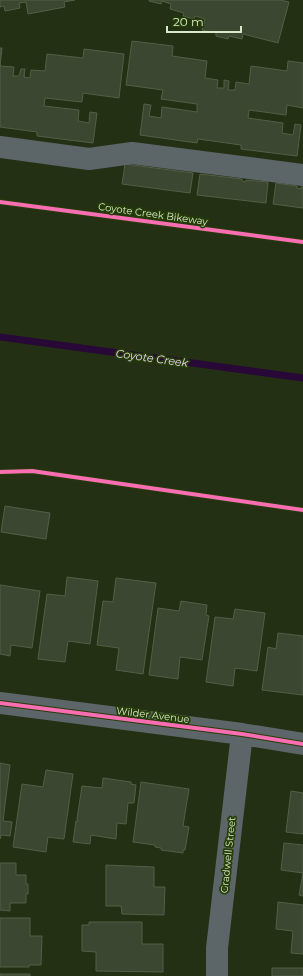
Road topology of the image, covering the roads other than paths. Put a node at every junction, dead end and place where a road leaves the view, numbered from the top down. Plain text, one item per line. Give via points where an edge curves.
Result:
1 (0, 147) edge
2 (303, 175) edge
3 (0, 703) edge
4 (242, 734) junction
5 (303, 744) edge
6 (218, 976) edge

1 - 2 street via 88,159 132,153
3 - 4 street, Wilder Avenue
4 - 5 street, Wilder Avenue
4 - 6 street, Gradwell Street via 218,948

